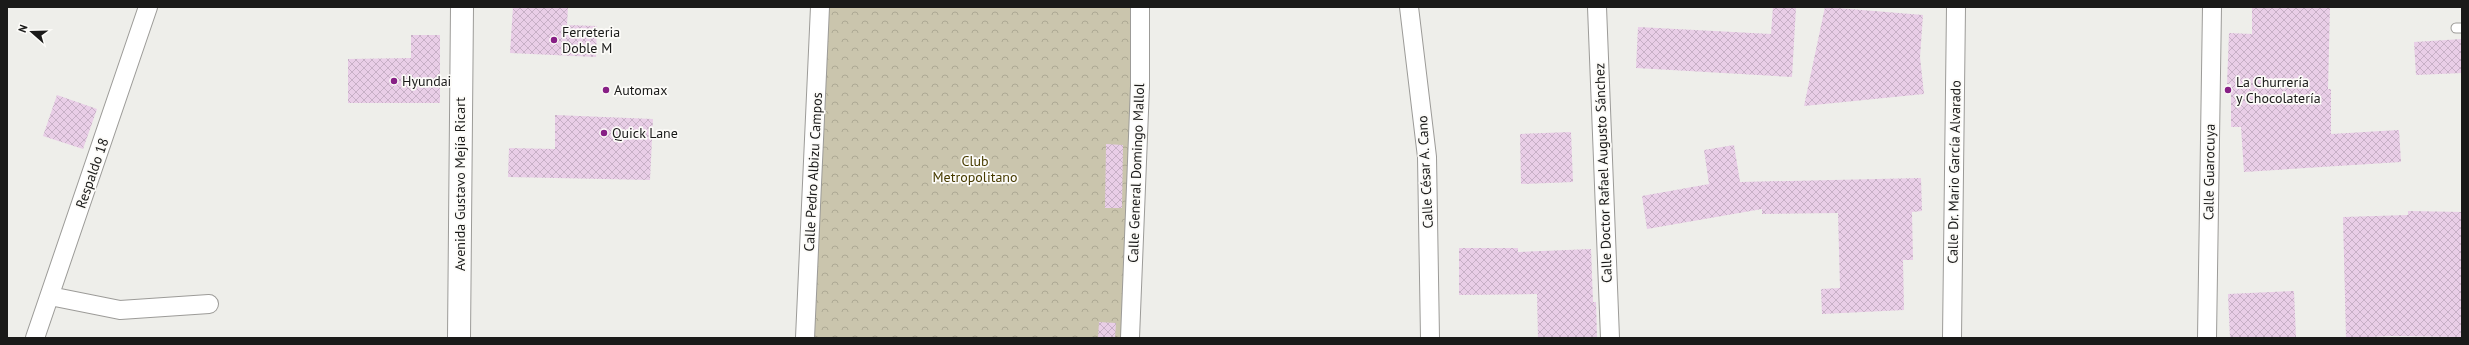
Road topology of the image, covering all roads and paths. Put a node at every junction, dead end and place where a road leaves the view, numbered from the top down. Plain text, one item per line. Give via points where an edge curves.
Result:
1 (148, 7) edge
2 (462, 7) edge
3 (820, 7) edge
4 (1140, 7) edge
5 (1409, 7) edge
6 (1597, 7) edge
7 (1956, 7) edge
8 (2212, 7) edge
9 (50, 296) junction
10 (208, 304) dead end
11 (35, 338) edge
12 (459, 338) edge
13 (805, 338) edge
14 (1130, 338) edge
15 (1430, 338) edge
16 (1610, 338) edge
17 (1952, 338) edge
18 (2207, 338) edge

1 - 9 street, Respaldo 18
2 - 12 street, Avenida Gustavo Mejía Ricart
3 - 13 street, Calle Pedro Albizu Campos
4 - 14 street, Calle General Domingo Mallol via 1140,86
5 - 15 street, Calle César A. Cano via 1427,157
6 - 16 street, Calle Doctor Rafael Augusto Sánchez
7 - 17 street, Calle Dr. Mario García Alvarado
8 - 18 street, Calle Guarocuya
9 - 10 street via 120,310
9 - 11 street, Respaldo 18

